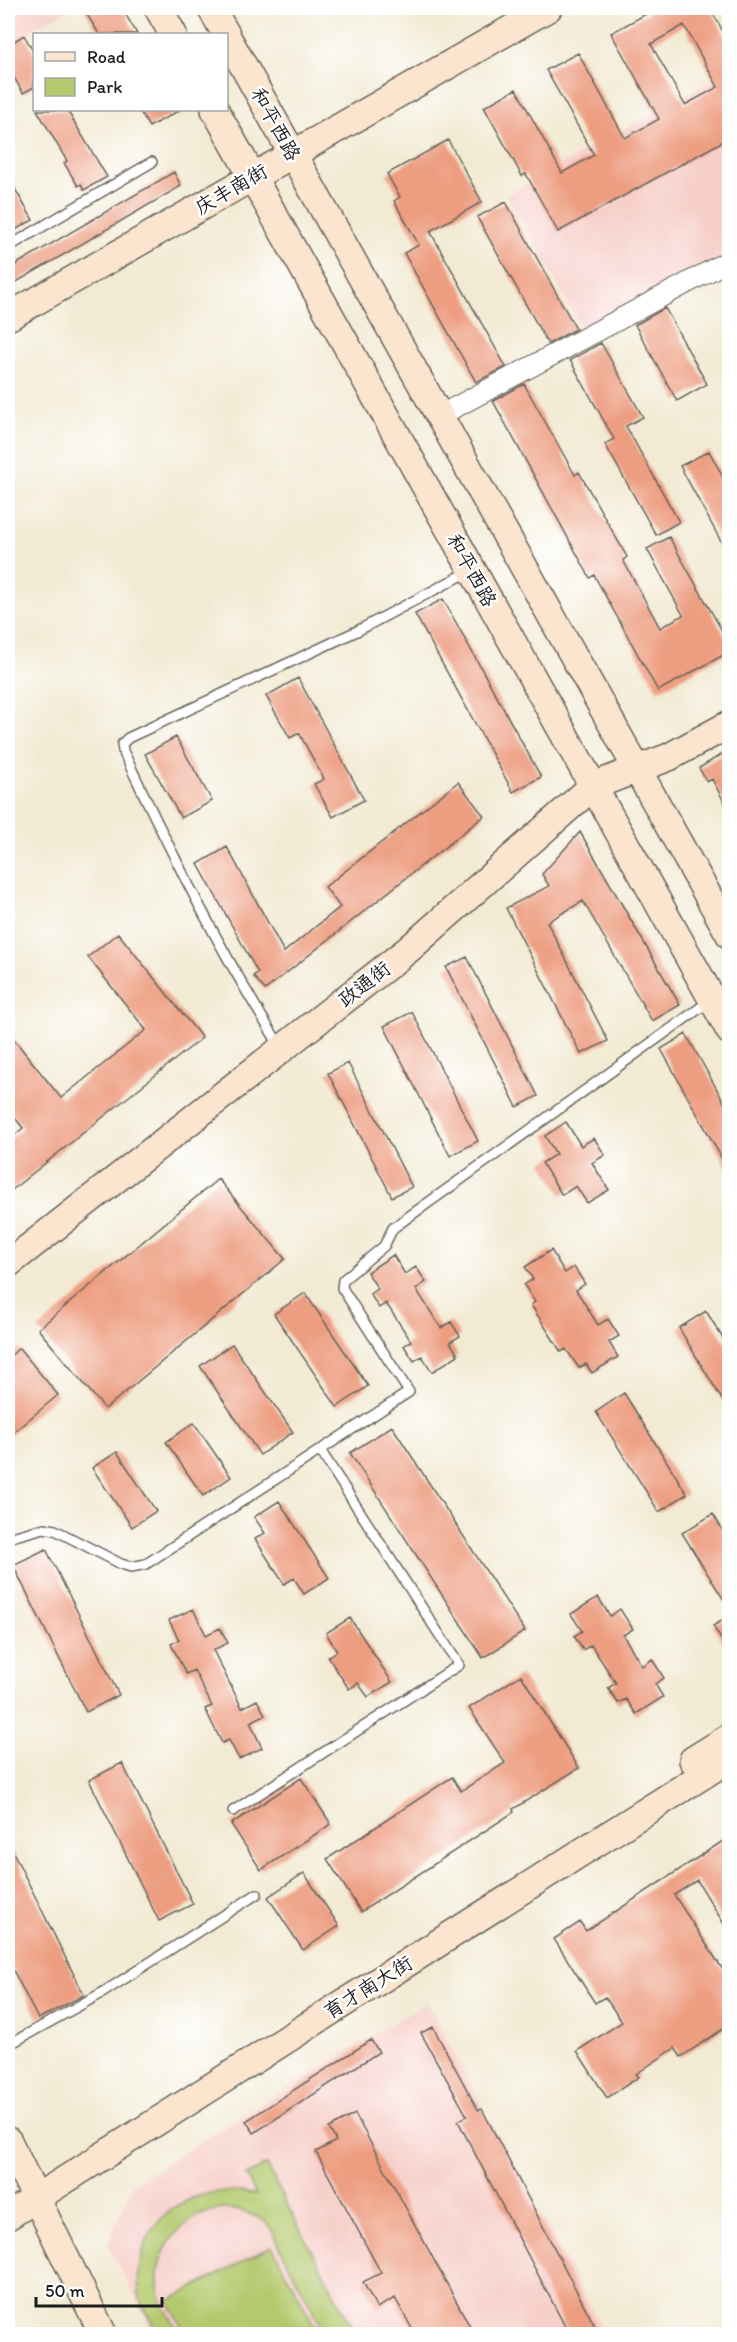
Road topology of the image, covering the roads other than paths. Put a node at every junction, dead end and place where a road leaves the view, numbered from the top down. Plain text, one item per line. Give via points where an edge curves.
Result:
1 (158, 8) edge
2 (211, 8) edge
3 (548, 8) edge
4 (172, 33) edge
5 (225, 33) edge
6 (228, 39) edge
7 (216, 111) edge
8 (292, 153) junction
9 (152, 162) dead end
10 (252, 176) junction
11 (8, 247) edge
12 (729, 260) edge
13 (8, 317) edge
14 (439, 416) junction
15 (472, 570) junction
16 (729, 724) edge
17 (637, 770) junction
18 (593, 786) junction
19 (729, 935) edge
20 (712, 999) junction
21 (729, 1031) edge
22 (282, 1049) junction
23 (8, 1264) edge
24 (320, 1450) junction
25 (8, 1538) edge
26 (729, 1737) edge
27 (729, 1758) edge
28 (233, 1811) dead end
29 (257, 1894) dead end
30 (8, 2045) edge
31 (8, 2141) edge
32 (24, 2192) edge
33 (8, 2216) edge
34 (103, 2334) edge

1 - 4 main road
2 - 5 main road, 和平西路
3 - 8 main road, 庆丰南街
6 - 8 main road, 和平西路
7 - 10 main road, 和平西路
8 - 10 main road, 庆丰南街
8 - 14 main road, 和平西路
9 - 11 lane
10 - 13 main road, 庆丰南街
10 - 15 main road, 和平西路
12 - 14 street
14 - 17 main road, 和平西路
15 - 18 main road, 和平西路
15 - 22 lane via 357,631 122,744 185,881 248,997
16 - 17 main road, 政通街
17 - 18 main road, 政通街
17 - 19 main road, 和平西路
18 - 20 main road, 和平西路
18 - 22 main road, 政通街 via 409,949
20 - 21 main road, 和平西路
20 - 24 lane via 393,1228 384,1246 344,1280 342,1288 410,1392
22 - 23 main road, 政通街
24 - 25 lane via 146,1564 121,1564 55,1530 44,1528
24 - 28 lane via 459,1665
26 - 32 main road, 育才南大街
27 - 32 main road, 育才南大街
29 - 30 lane via 102,1993
31 - 32 main road
32 - 33 main road, 育才南大街
32 - 34 main road

